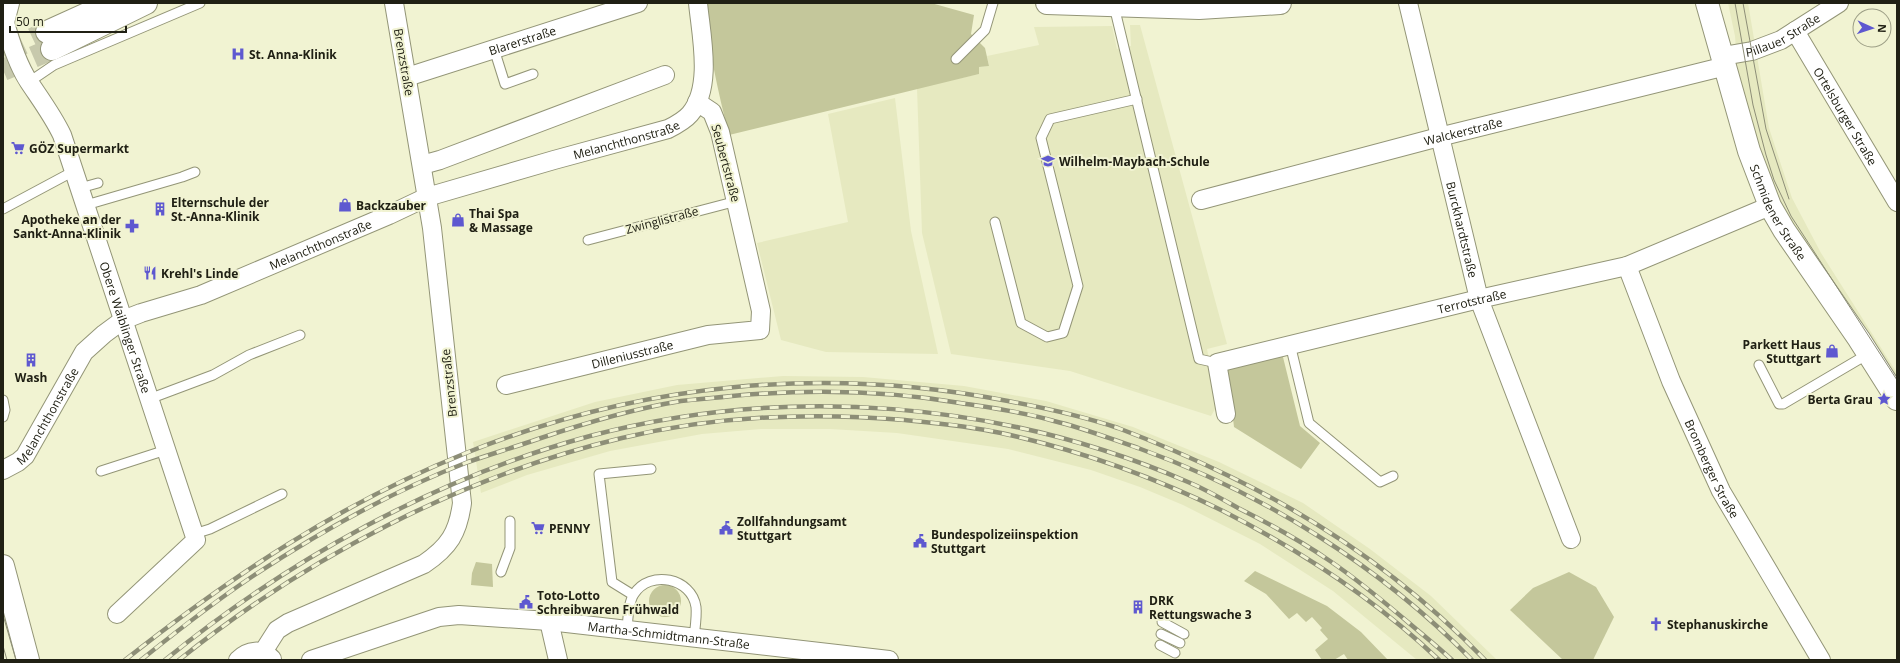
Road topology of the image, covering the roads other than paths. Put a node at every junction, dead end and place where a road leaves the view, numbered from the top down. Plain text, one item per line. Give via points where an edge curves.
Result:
1 (77, 3) edge
2 (111, 3) edge
3 (146, 3) edge
4 (200, 3) edge
5 (394, 3) edge
6 (638, 3) edge
7 (698, 3) edge
8 (993, 3) edge
9 (1047, 3) edge
10 (1280, 3) edge
11 (1408, 3) edge
12 (1707, 3) edge
13 (1839, 3) edge
14 (1114, 6) junction
15 (5, 15) edge
16 (1795, 31) junction
17 (48, 33) junction
18 (494, 49) junction
19 (956, 59) dead end
20 (1724, 61) junction
21 (533, 74) dead end
22 (666, 75) dead end
23 (407, 77) junction
24 (29, 82) junction
25 (1137, 99) junction
26 (697, 102) junction
27 (1439, 137) junction
28 (422, 165) junction
29 (74, 171) junction
30 (195, 172) dead end
31 (98, 183) dead end
32 (80, 188) junction
33 (427, 197) junction
34 (1202, 200) dead end
35 (736, 201) junction
36 (1897, 202) edge
37 (86, 205) junction
38 (1770, 206) junction
39 (3, 208) edge
40 (995, 222) dead end
41 (588, 240) dead end
42 (1627, 266) junction
43 (1479, 299) junction
44 (123, 320) junction
45 (760, 330) joint
46 (300, 335) dead end
47 (1290, 344) junction
48 (1868, 354) junction
49 (1218, 363) junction
50 (1759, 365) dead end
51 (506, 386) dead end
52 (149, 399) junction
53 (3, 400) edge
54 (1897, 400) edge
55 (1226, 414) dead end
56 (3, 417) edge
57 (166, 450) junction
58 (651, 469) dead end
59 (3, 470) edge
60 (101, 471) dead end
61 (1393, 476) dead end
62 (282, 494) dead end
63 (510, 521) dead end
64 (194, 534) junction
65 (1571, 539) dead end
66 (3, 566) edge
67 (501, 572) dead end
68 (633, 595) junction
69 (117, 614) dead end
70 (549, 621) junction
71 (1162, 622) dead end
72 (627, 630) junction
73 (1161, 634) dead end
74 (1184, 634) dead end
75 (694, 638) junction
76 (1180, 643) dead end
77 (1160, 646) dead end
78 (1175, 653) dead end
79 (268, 656) edge
80 (838, 657) edge
81 (28, 660) edge
82 (238, 660) edge
83 (311, 660) edge
84 (558, 660) edge
85 (889, 660) edge
86 (1821, 660) edge

1 - 17 main road
2 - 17 main road
3 - 17 main road
4 - 24 lane via 54,65
5 - 23 street, Brenzstraße
6 - 18 street, Blarerstraße
7 - 26 street via 704,76 703,89
8 - 19 lane via 985,30
9 - 14 main road
10 - 14 main road via 1199,8
11 - 27 street, Burckhardtstraße
12 - 20 main road, Schmidener Straße
13 - 16 street, Pillauer Straße
14 - 25 lane
15 - 24 street, Obere Waiblinger Straße via 10,41
16 - 20 street, Pillauer Straße via 1762,48
16 - 36 street, Ortelsburger Straße
18 - 21 lane via 505,84
18 - 23 street, Blarerstraße
20 - 27 street, Walckerstraße
20 - 38 main road, Schmidener Straße via 1749,151
22 - 28 street
23 - 28 street, Brenzstraße
24 - 29 street, Obere Waiblinger Straße via 51,112
25 - 40 lane via 1050,120 1041,138 1078,286 1063,333 1047,337 1021,323
25 - 49 lane via 1199,359
26 - 33 street, Melanchthonstraße via 691,114 680,124 668,129
26 - 35 street, Seubertstraße via 712,112 720,132
27 - 34 street, Walckerstraße
27 - 43 street, Burckhardtstraße
28 - 33 street, Brenzstraße
29 - 32 street, Obere Waiblinger Straße
29 - 39 lane
30 - 37 lane
31 - 32 lane
32 - 37 street, Obere Waiblinger Straße
33 - 44 street, Melanchthonstraße via 201,295
33 - 79 street, Brenzstraße via 456,443 462,503 460,519 452,538 440,553 424,564 288,623 277,630
35 - 41 lane, Zwinglistraße
35 - 45 street, Seubertstraße via 761,311
37 - 44 street, Obere Waiblinger Straße
38 - 42 street, Terrotstraße
38 - 48 main road, Schmidener Straße
42 - 43 street, Terrotstraße
42 - 86 street, Bromberger Straße via 1670,381 1721,491
43 - 47 street, Terrotstraße
43 - 65 street, Burckhardtstraße
44 - 52 street, Obere Waiblinger Straße
44 - 59 street, Melanchthonstraße via 84,352 25,456
45 - 51 street, Dilleniusstraße via 708,335
46 - 52 lane via 249,355 213,375
47 - 49 street, Terrotstraße
47 - 61 lane via 1309,423 1380,482
48 - 50 lane via 1783,404 1779,404
48 - 54 main road, Schmidener Straße
49 - 55 street
52 - 57 street, Obere Waiblinger Straße
53 - 56 lane
57 - 60 lane
57 - 64 street, Obere Waiblinger Straße
58 - 68 lane via 599,474 612,582
62 - 64 lane via 210,529
63 - 67 lane via 510,548
64 - 69 street via 196,540
66 - 81 main road
68 - 72 lane
68 - 75 lane via 643,585 654,581 666,579 680,583 690,592 696,606
70 - 72 street, Martha-Schmidtmann-Straße
70 - 83 street, Martha-Schmidtmann-Straße via 459,615 439,617
70 - 84 street
71 - 74 lane
72 - 75 street, Martha-Schmidtmann-Straße
73 - 76 lane
75 - 80 street, Martha-Schmidtmann-Straße
77 - 78 lane
79 - 82 street via 252,651 243,654
80 - 85 street, Martha-Schmidtmann-Straße

